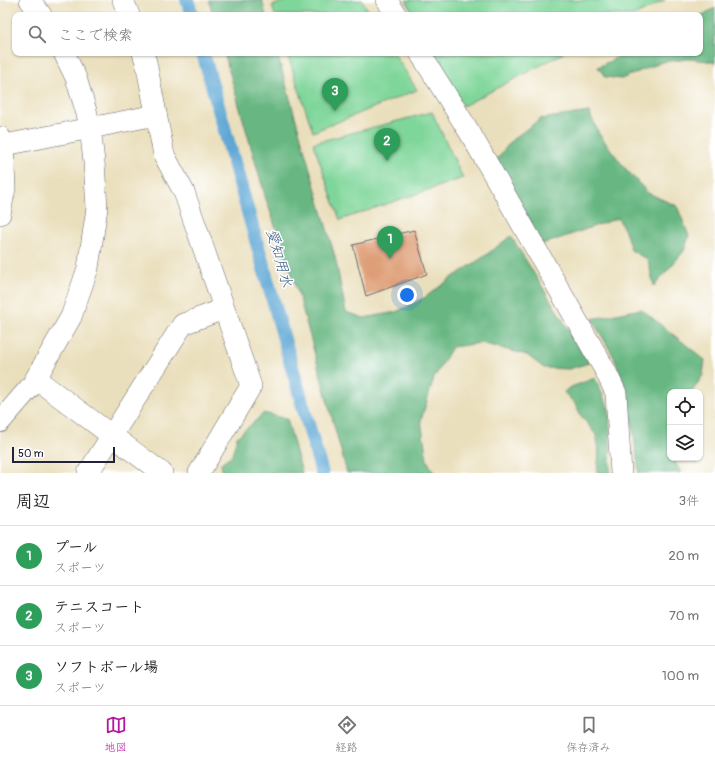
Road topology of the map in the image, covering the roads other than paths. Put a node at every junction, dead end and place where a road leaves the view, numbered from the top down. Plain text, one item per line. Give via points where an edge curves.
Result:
1 (30, 0) edge
2 (123, 0) edge
3 (387, 0) edge
4 (39, 12) edge
5 (127, 12) edge
6 (394, 12) edge
7 (65, 56) edge
8 (144, 56) edge
9 (422, 56) edge
10 (156, 115) junction
11 (90, 127) junction
12 (1, 143) edge
13 (0, 214) edge
14 (224, 309) junction
15 (36, 379) junction
16 (0, 422) edge
17 (112, 436) junction
18 (88, 473) edge
19 (162, 473) edge
20 (198, 473) edge
21 (621, 473) edge

1 - 4 street
2 - 5 street
3 - 6 street
7 - 11 street via 76,78
8 - 10 street
9 - 21 street via 470,133 616,393
10 - 11 street
10 - 14 street via 164,155 184,192
11 - 12 street
11 - 15 street via 97,208 88,268 71,317
12 - 13 street via 5,188
14 - 17 street via 183,324
14 - 20 street via 251,386
15 - 16 street
15 - 17 street
17 - 18 street
17 - 19 street

